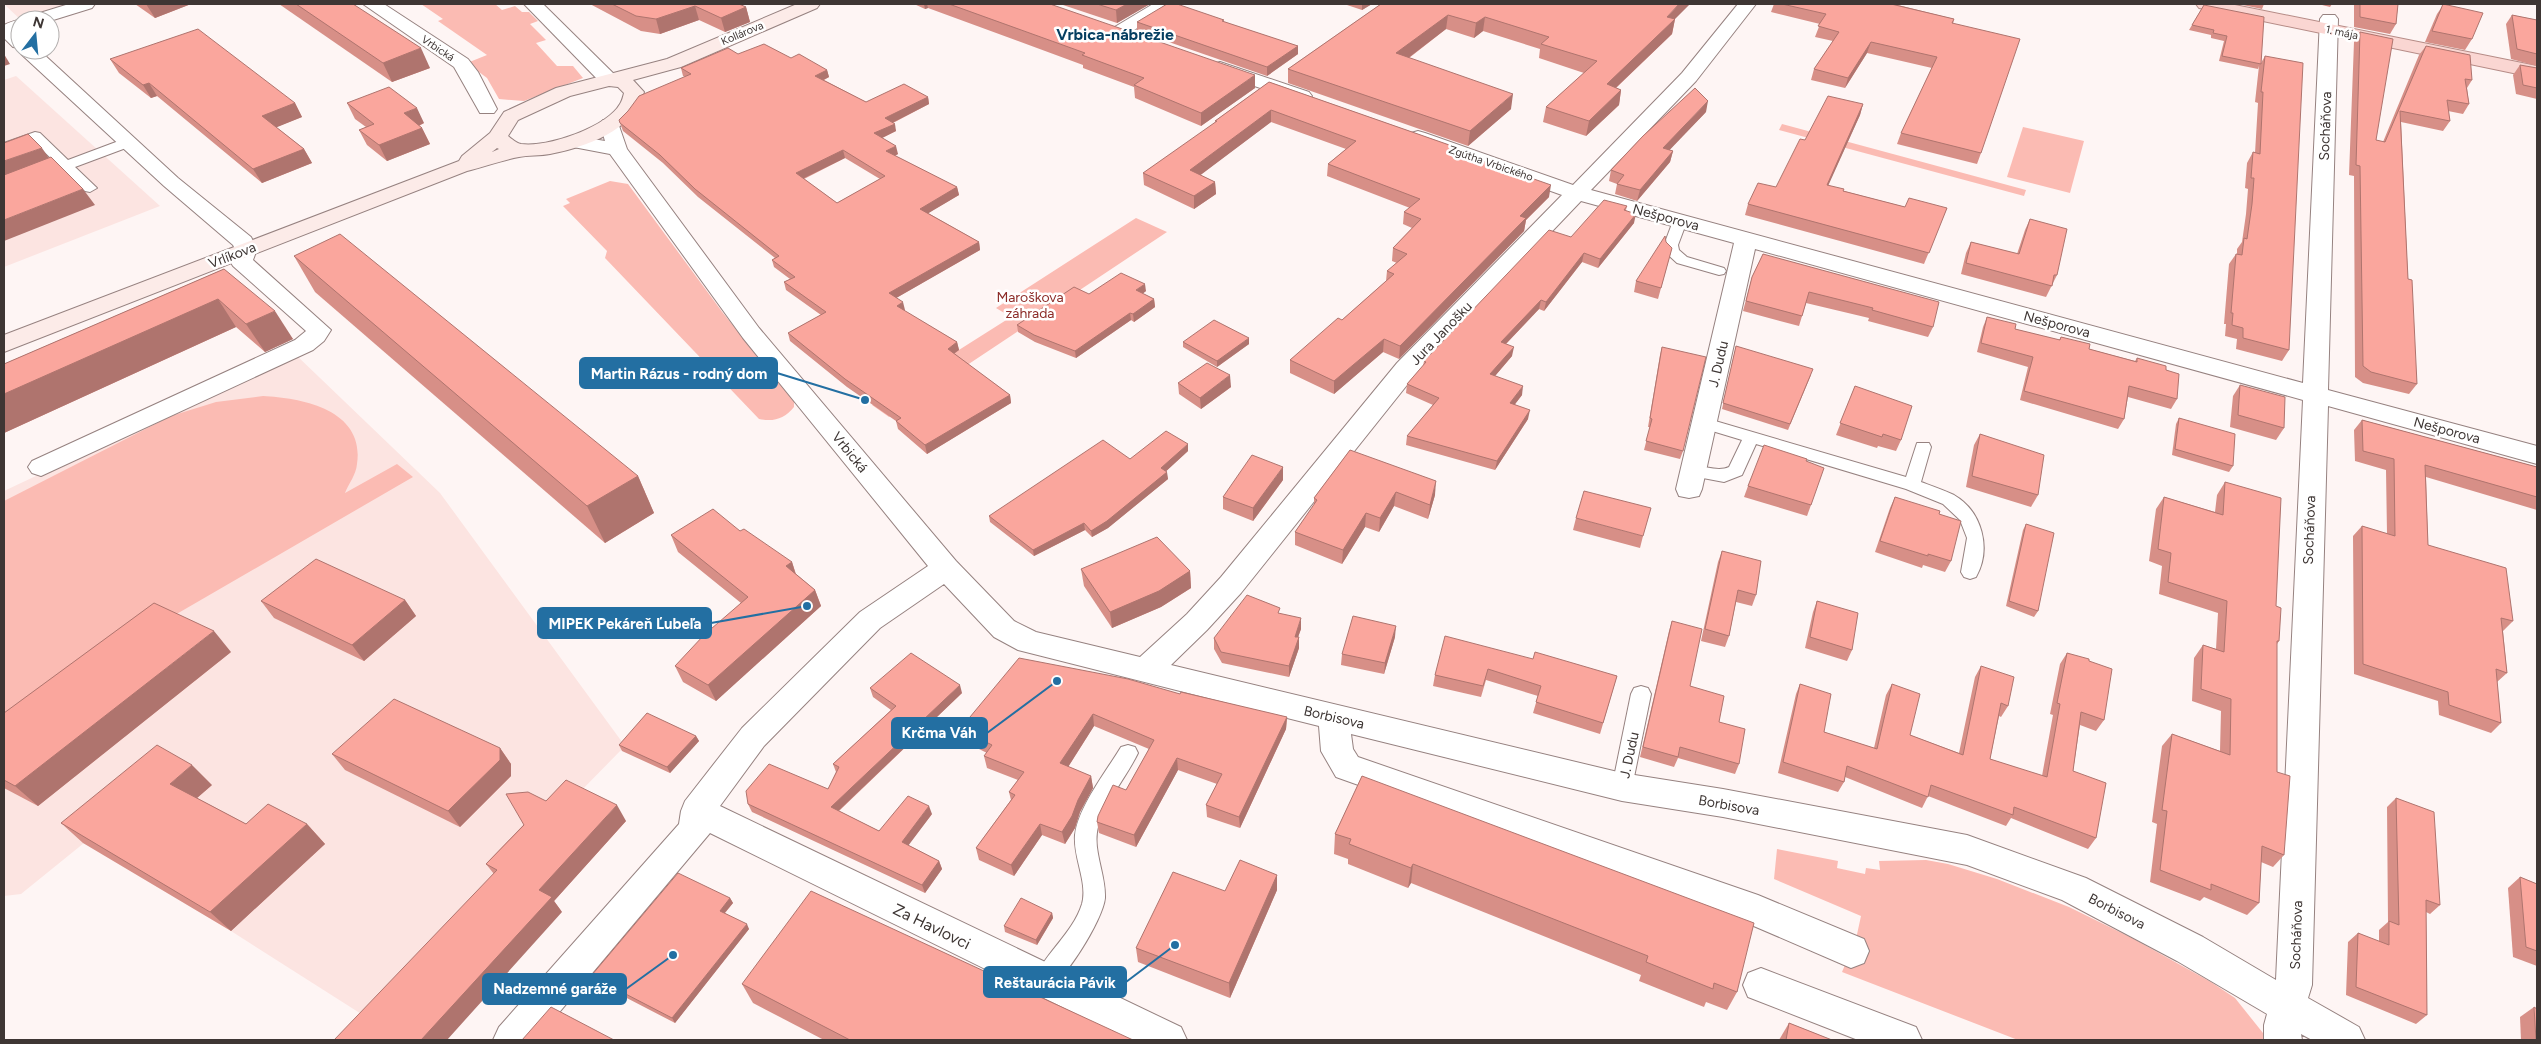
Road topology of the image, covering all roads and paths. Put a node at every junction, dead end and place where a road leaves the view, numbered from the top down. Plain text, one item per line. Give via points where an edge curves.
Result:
1 (86, 4) edge
2 (372, 4) edge
3 (533, 4) edge
4 (811, 4) edge
5 (1166, 4) edge
6 (1747, 4) edge
7 (2205, 4) edge
8 (2253, 4) edge
9 (60, 12) edge
10 (2329, 24) junction
11 (1137, 38) edge
12 (39, 60) edge
13 (2537, 61) edge
14 (1203, 62) edge
15 (674, 63) junction
16 (1286, 72) dead end
17 (2537, 72) edge
18 (609, 80) junction
19 (1263, 89) junction
20 (634, 97) junction
21 (1323, 104) edge
22 (529, 106) junction
23 (488, 109) junction
24 (610, 124) junction
25 (1404, 132) edge
26 (498, 133) junction
27 (129, 142) junction
28 (575, 142) junction
29 (4, 147) edge
30 (520, 150) junction
31 (617, 150) junction
32 (66, 166) junction
33 (460, 168) junction
34 (26, 180) edge
35 (90, 188) dead end
36 (1576, 193) junction
37 (1680, 221) junction
38 (1746, 239) junction
39 (246, 249) junction
40 (1719, 271) dead end
41 (4, 344) edge
42 (2314, 394) junction
43 (1705, 423) junction
44 (1751, 437) junction
45 (1922, 447) dead end
46 (2537, 455) edge
47 (41, 467) dead end
48 (1691, 480) joint
49 (1912, 485) junction
50 (946, 568) junction
51 (1970, 572) dead end
52 (1145, 671) junction
53 (1641, 694) dead end
54 (1334, 718) junction
55 (1128, 753) dead end
56 (1622, 787) junction
57 (697, 810) junction
58 (1851, 951) dead end
59 (1044, 981) junction
60 (1761, 985) dead end
61 (2284, 1023) edge
62 (512, 1040) edge
63 (1168, 1040) edge
64 (1903, 1040) edge
65 (2346, 1040) edge

1 - 9 street
2 - 23 street, Vrbická via 460,63
3 - 18 street
4 - 15 street, Kollárova
5 - 11 street via 1110,29
6 - 36 street, Jura Janošku via 1688,77
7 - 10 main road, 1. mája
8 - 10 main road, 1. mája
10 - 13 main road, 1. mája
10 - 17 main road, 1. mája
10 - 42 street, Socháňova
12 - 27 street
14 - 19 street
15 - 18 street, Kollárova
15 - 20 street, Kollárova
16 - 19 street
18 - 20 street via 624,82 633,89
18 - 22 street, Kollárova via 578,86
19 - 21 street
20 - 24 street, Kollárova
22 - 23 street
22 - 26 street, Vrlíkova via 511,116
23 - 26 street, Vrbická
24 - 28 street, Kollárova
24 - 31 street, Vrbická
25 - 36 street, Zgútha Vrbického
26 - 30 street via 504,145
26 - 33 street, Vrlíkova
27 - 32 lane
27 - 39 street via 243,242
28 - 30 street, Vrlíkova
28 - 31 street
29 - 32 lane via 35,136
30 - 33 street, Vrlíkova
31 - 50 street, Vrbická via 751,333
32 - 34 lane
32 - 35 lane
33 - 39 street, Vrlíkova
36 - 37 street, Nešporova
36 - 52 street, Jura Janošku via 1406,369 1231,585
37 - 38 street, Nešporova
37 - 40 lane via 1672,239 1672,252 1682,260
38 - 42 street, Nešporova
38 - 43 street, J. Dudu
39 - 41 street, Vrlíkova
39 - 47 street via 240,261 315,326 319,330 316,336 304,345
42 - 46 street, Nešporova
42 - 61 street, Socháňova via 2294,985
43 - 44 lane
43 - 48 street, J. Dudu
44 - 48 lane via 1736,471 1724,476
44 - 49 lane
45 - 49 lane
49 - 51 lane via 1949,500 1967,517 1976,538
50 - 52 street, Vrbická via 1004,629 1029,642
50 - 57 street via 870,620 753,737
52 - 54 street, Borbisova
53 - 56 lane, J. Dudu
54 - 56 street, Borbisova
54 - 58 street via 1337,751 1347,767 1701,890
55 - 59 lane via 1092,816 1086,833 1094,901
56 - 61 street, Borbisova via 1967,850 2074,888 2190,949
57 - 59 street, Za Havlovci
57 - 62 street via 695,829
59 - 63 street, Za Havlovci
60 - 64 street
61 - 65 street, Borbisova

